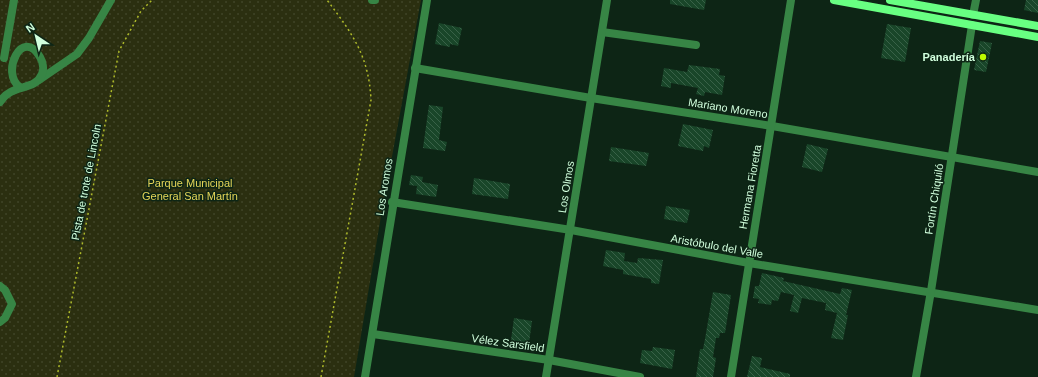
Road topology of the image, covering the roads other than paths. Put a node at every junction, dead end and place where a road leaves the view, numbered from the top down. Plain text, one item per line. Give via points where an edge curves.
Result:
1 (14, 0) edge
2 (111, 0) edge
3 (427, 0) edge
4 (607, 0) edge
5 (792, 0) edge
6 (834, 0) edge
7 (890, 0) edge
8 (976, 0) edge
9 (973, 16) junction
10 (972, 25) junction
11 (1038, 26) edge
12 (602, 32) junction
13 (1038, 37) edge
14 (696, 45) dead end
15 (0, 46) edge
16 (2, 66) junction
17 (415, 68) junction
18 (38, 80) junction
19 (20, 87) junction
20 (591, 98) junction
21 (0, 102) edge
22 (772, 126) junction
23 (952, 157) junction
24 (1038, 172) edge
25 (392, 202) junction
26 (571, 230) junction
27 (749, 263) junction
28 (0, 286) edge
29 (931, 291) junction
30 (1038, 310) edge
31 (0, 322) edge
32 (373, 334) junction
33 (549, 360) junction
34 (365, 377) edge
35 (546, 377) edge
36 (640, 377) edge
37 (731, 377) edge
38 (916, 377) edge

1 - 16 street
2 - 18 street via 90,38 77,54
3 - 17 street, Los Aromos
4 - 12 street, Los Olmos
5 - 22 street, Hermana Fioretta
6 - 10 main road
7 - 9 main road
8 - 9 street
9 - 10 main road
9 - 11 main road
10 - 13 main road
10 - 23 street, Fortín Chiquiló
12 - 14 street
12 - 20 street, Los Olmos
15 - 16 street
16 - 18 street via 6,56 16,48 29,48 35,51 42,61 42,74
16 - 19 street via 8,81
17 - 20 street, Mariano Moreno
17 - 25 street, Los Aromos
18 - 19 street via 27,87
19 - 21 street via 3,97
20 - 22 street, Mariano Moreno
20 - 26 street, Los Olmos
22 - 23 street, Mariano Moreno
22 - 27 street, Hermana Fioretta
23 - 24 street, Mariano Moreno
23 - 29 street, Fortín Chiquiló
25 - 26 street, Aristóbulo del Valle
25 - 32 street, Los Aromos
26 - 27 street, Aristóbulo del Valle
26 - 33 street, Los Olmos
27 - 29 street, Aristóbulo del Valle
27 - 37 street, Hermana Fioretta
28 - 31 street via 12,304
29 - 30 street, Aristóbulo del Valle
29 - 38 street, Fortín Chiquiló
32 - 33 street, Vélez Sarsfield
32 - 34 street, Los Aromos
33 - 35 street, Los Olmos
33 - 36 street, Vélez Sarsfield

